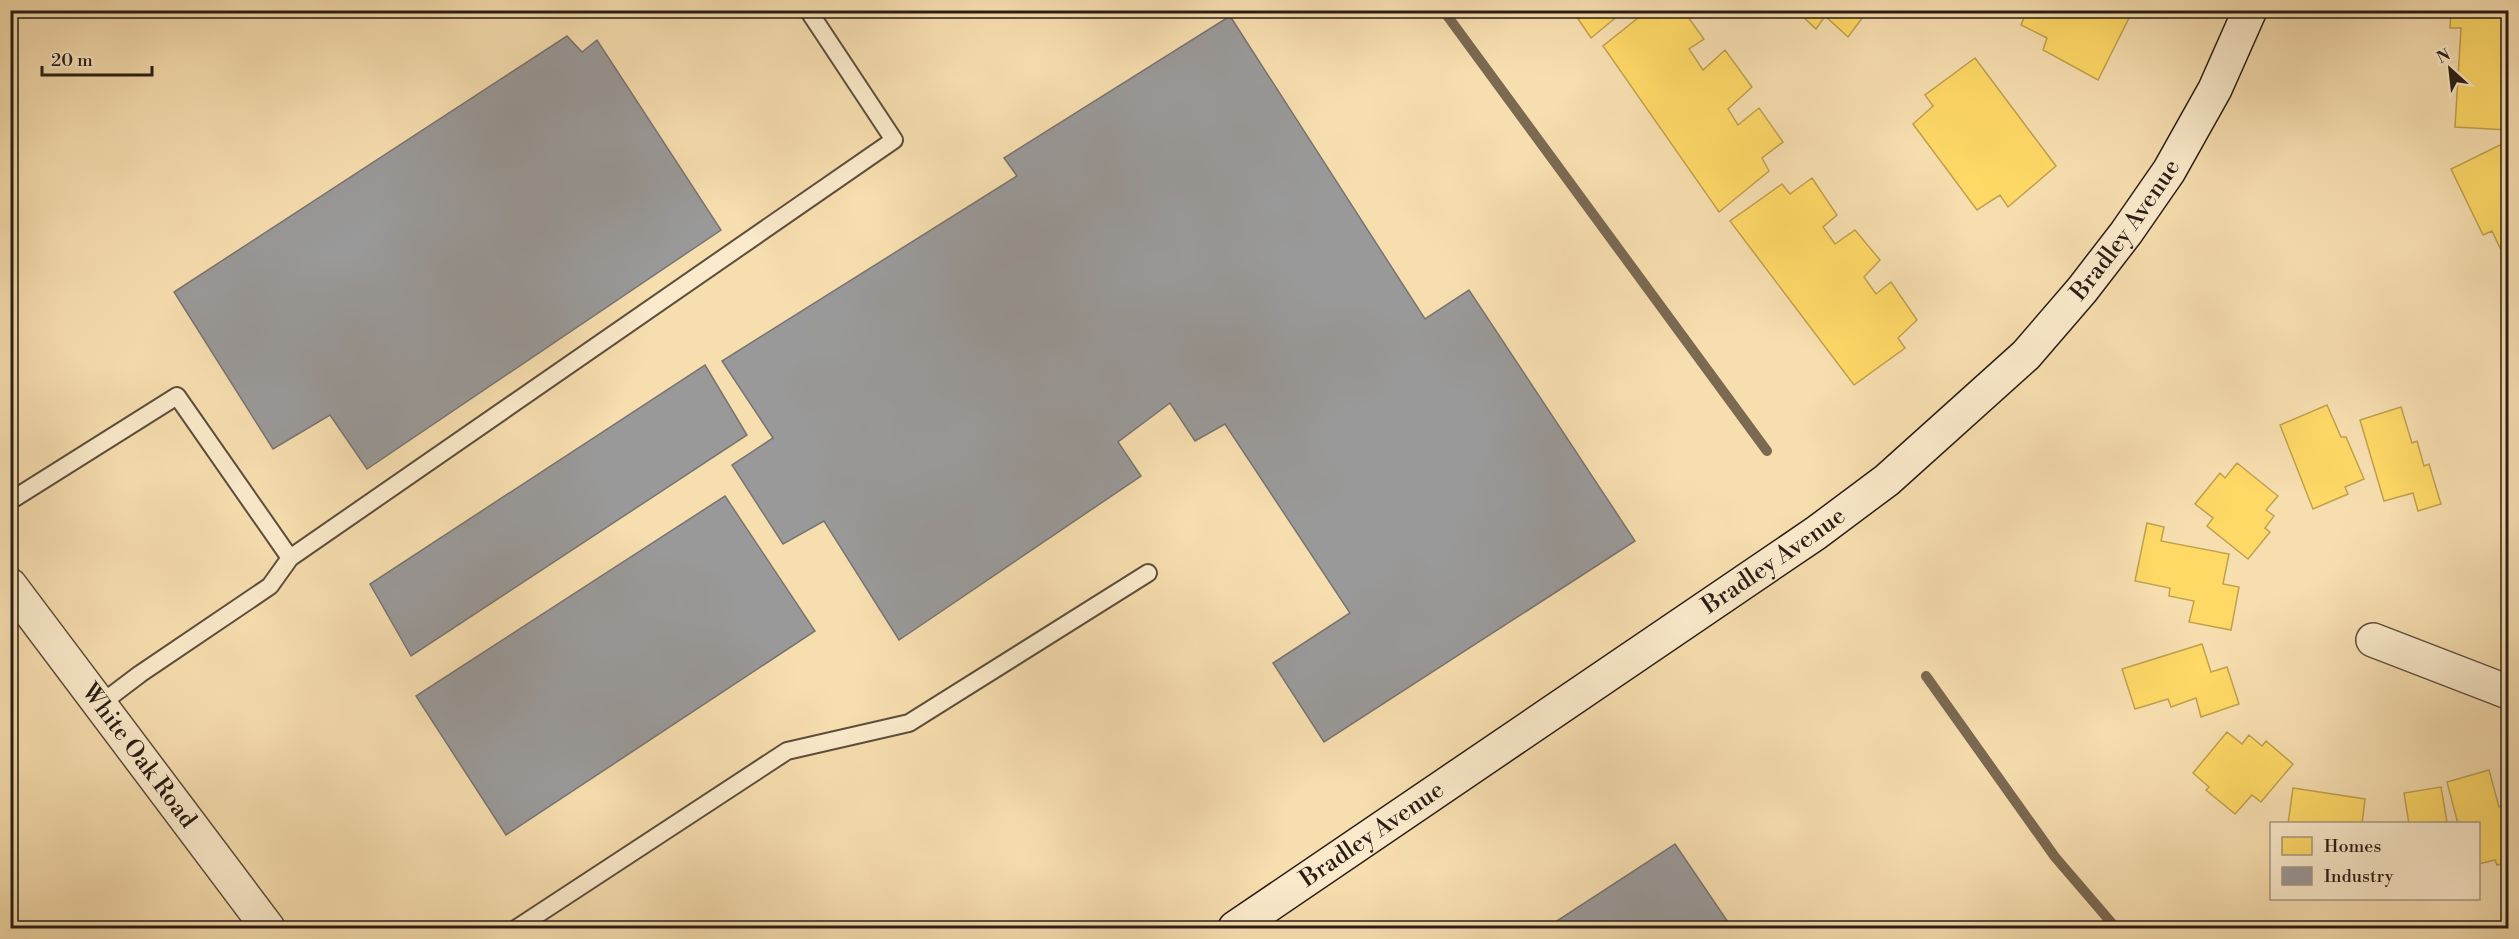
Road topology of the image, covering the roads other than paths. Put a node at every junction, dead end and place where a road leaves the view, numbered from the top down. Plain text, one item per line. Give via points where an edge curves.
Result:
1 (808, 10) edge
2 (2250, 10) edge
3 (2272, 10) edge
4 (2215, 89) junction
5 (10, 501) edge
6 (290, 558) junction
7 (1148, 573) dead end
8 (10, 585) edge
9 (2373, 640) dead end
10 (2508, 692) edge
11 (99, 705) junction
12 (268, 928) edge
13 (517, 928) edge
14 (1235, 928) edge

1 - 6 lane via 894,141
2 - 4 main road, Bradley Avenue
3 - 4 main road, Bradley Avenue
4 - 14 main road, Bradley Avenue via 2169,171 2082,290 2026,354 1887,480 1754,576
5 - 6 lane via 177,396
6 - 11 lane via 270,585
7 - 13 lane via 909,723 788,751
8 - 11 main road, White Oak Road
9 - 10 main road
11 - 12 main road, White Oak Road

